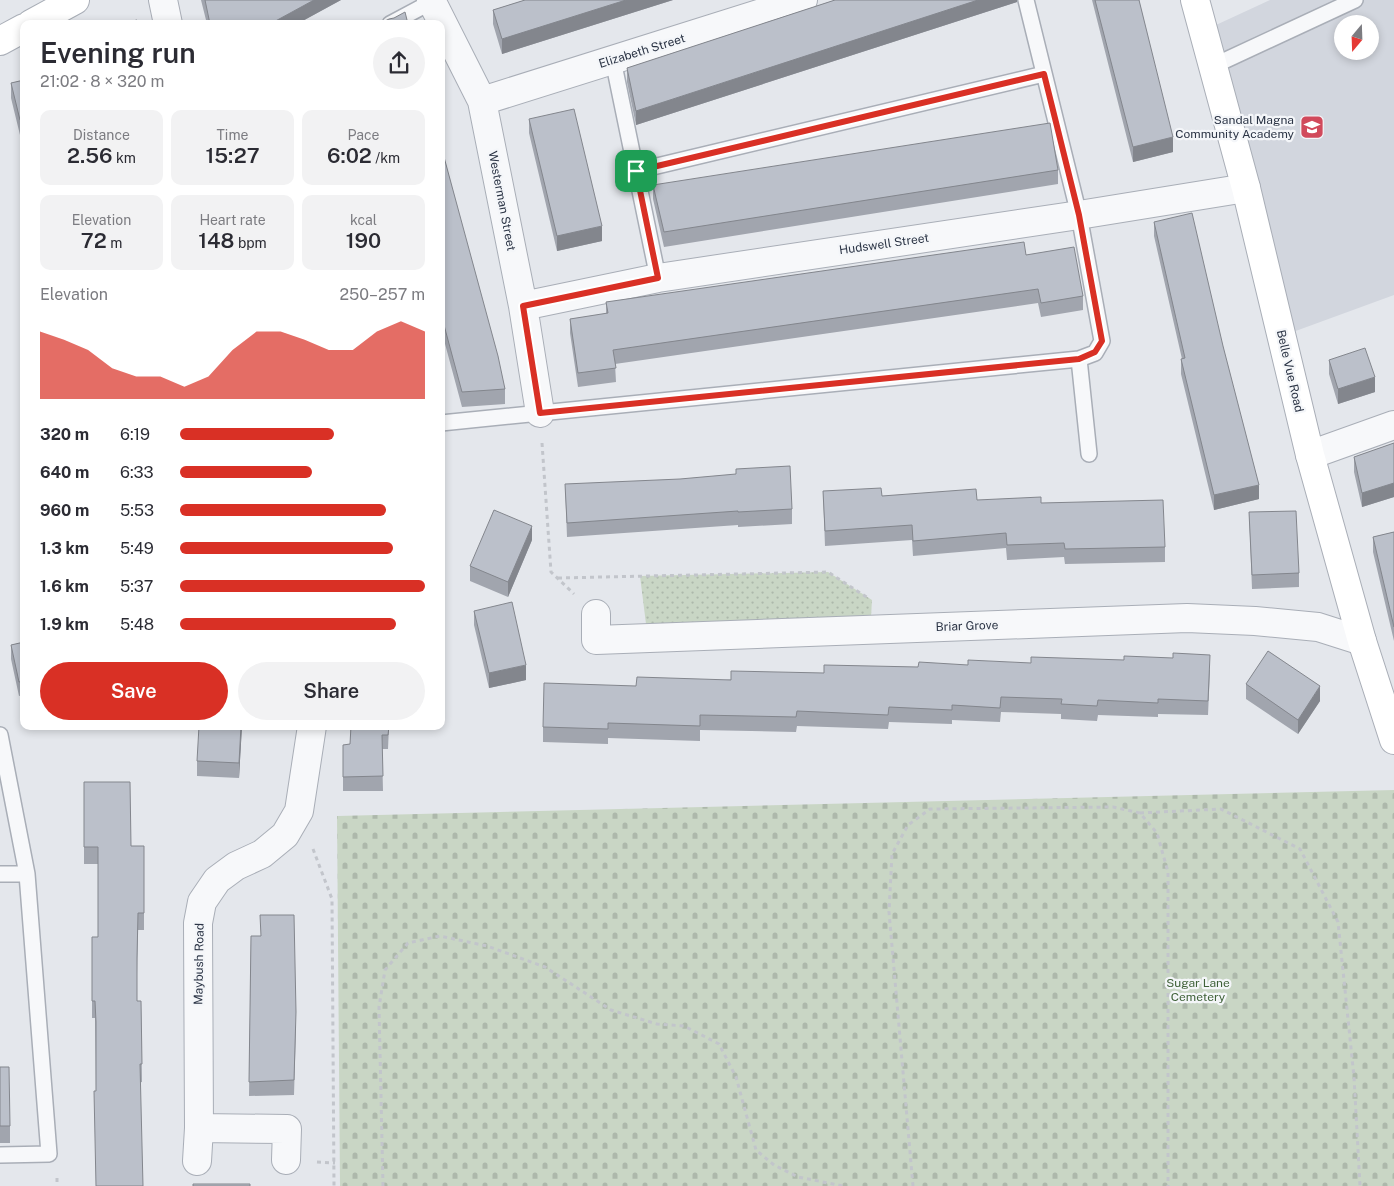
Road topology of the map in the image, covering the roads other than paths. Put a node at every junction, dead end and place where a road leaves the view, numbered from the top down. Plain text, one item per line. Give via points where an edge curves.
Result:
1 (75, 0) edge
2 (163, 0) edge
3 (432, 0) edge
4 (803, 0) edge
5 (1026, 0) edge
6 (1195, 0) edge
7 (1355, 0) edge
8 (38, 20) edge
9 (167, 20) edge
10 (397, 20) edge
11 (442, 20) edge
12 (445, 26) edge
13 (20, 30) edge
14 (0, 41) edge
15 (613, 60) junction
16 (1213, 66) junction
17 (1044, 74) junction
18 (482, 101) junction
19 (636, 171) junction
20 (1246, 188) junction
21 (1079, 215) junction
22 (658, 278) junction
23 (523, 306) junction
24 (1079, 359) junction
25 (540, 413) junction
26 (445, 423) edge
27 (1394, 425) edge
28 (1089, 454) dead end
29 (1310, 455) junction
30 (596, 614) road end
31 (1362, 641) junction
32 (311, 730) edge
33 (0, 735) edge
34 (1394, 740) edge
35 (0, 874) edge
36 (27, 874) junction
37 (198, 1128) junction
38 (0, 1155) edge
39 (286, 1160) dead end
40 (196, 1161) dead end

1 - 8 street
2 - 9 street
3 - 10 lane
3 - 11 street, Westerman Street
4 - 15 street, Elizabeth Street
5 - 17 lane
6 - 16 street, Belle Vue Road
7 - 16 lane
12 - 18 street, Westerman Street
13 - 14 street
15 - 18 street, Elizabeth Street
15 - 19 lane
16 - 20 street, Belle Vue Road
17 - 19 lane
17 - 21 lane
18 - 23 street, Westerman Street
19 - 22 lane
20 - 21 street, Hudswell Street
20 - 29 street, Belle Vue Road
21 - 22 street, Hudswell Street
21 - 24 lane via 1102,341 1095,352
22 - 23 street, Hudswell Street
23 - 25 street, Westerman Street
24 - 25 lane
24 - 28 lane
25 - 26 lane
27 - 29 street
29 - 31 street, Belle Vue Road
30 - 31 street, Briar Grove via 596,640 1187,618 1318,627
31 - 34 street, Belle Vue Road
32 - 37 street, Maybush Road via 299,811 285,835 262,854 236,866 217,880 202,902 198,923
33 - 36 lane
35 - 36 lane
36 - 38 lane via 48,1154
37 - 39 street via 287,1129
37 - 40 street, Maybush Road

